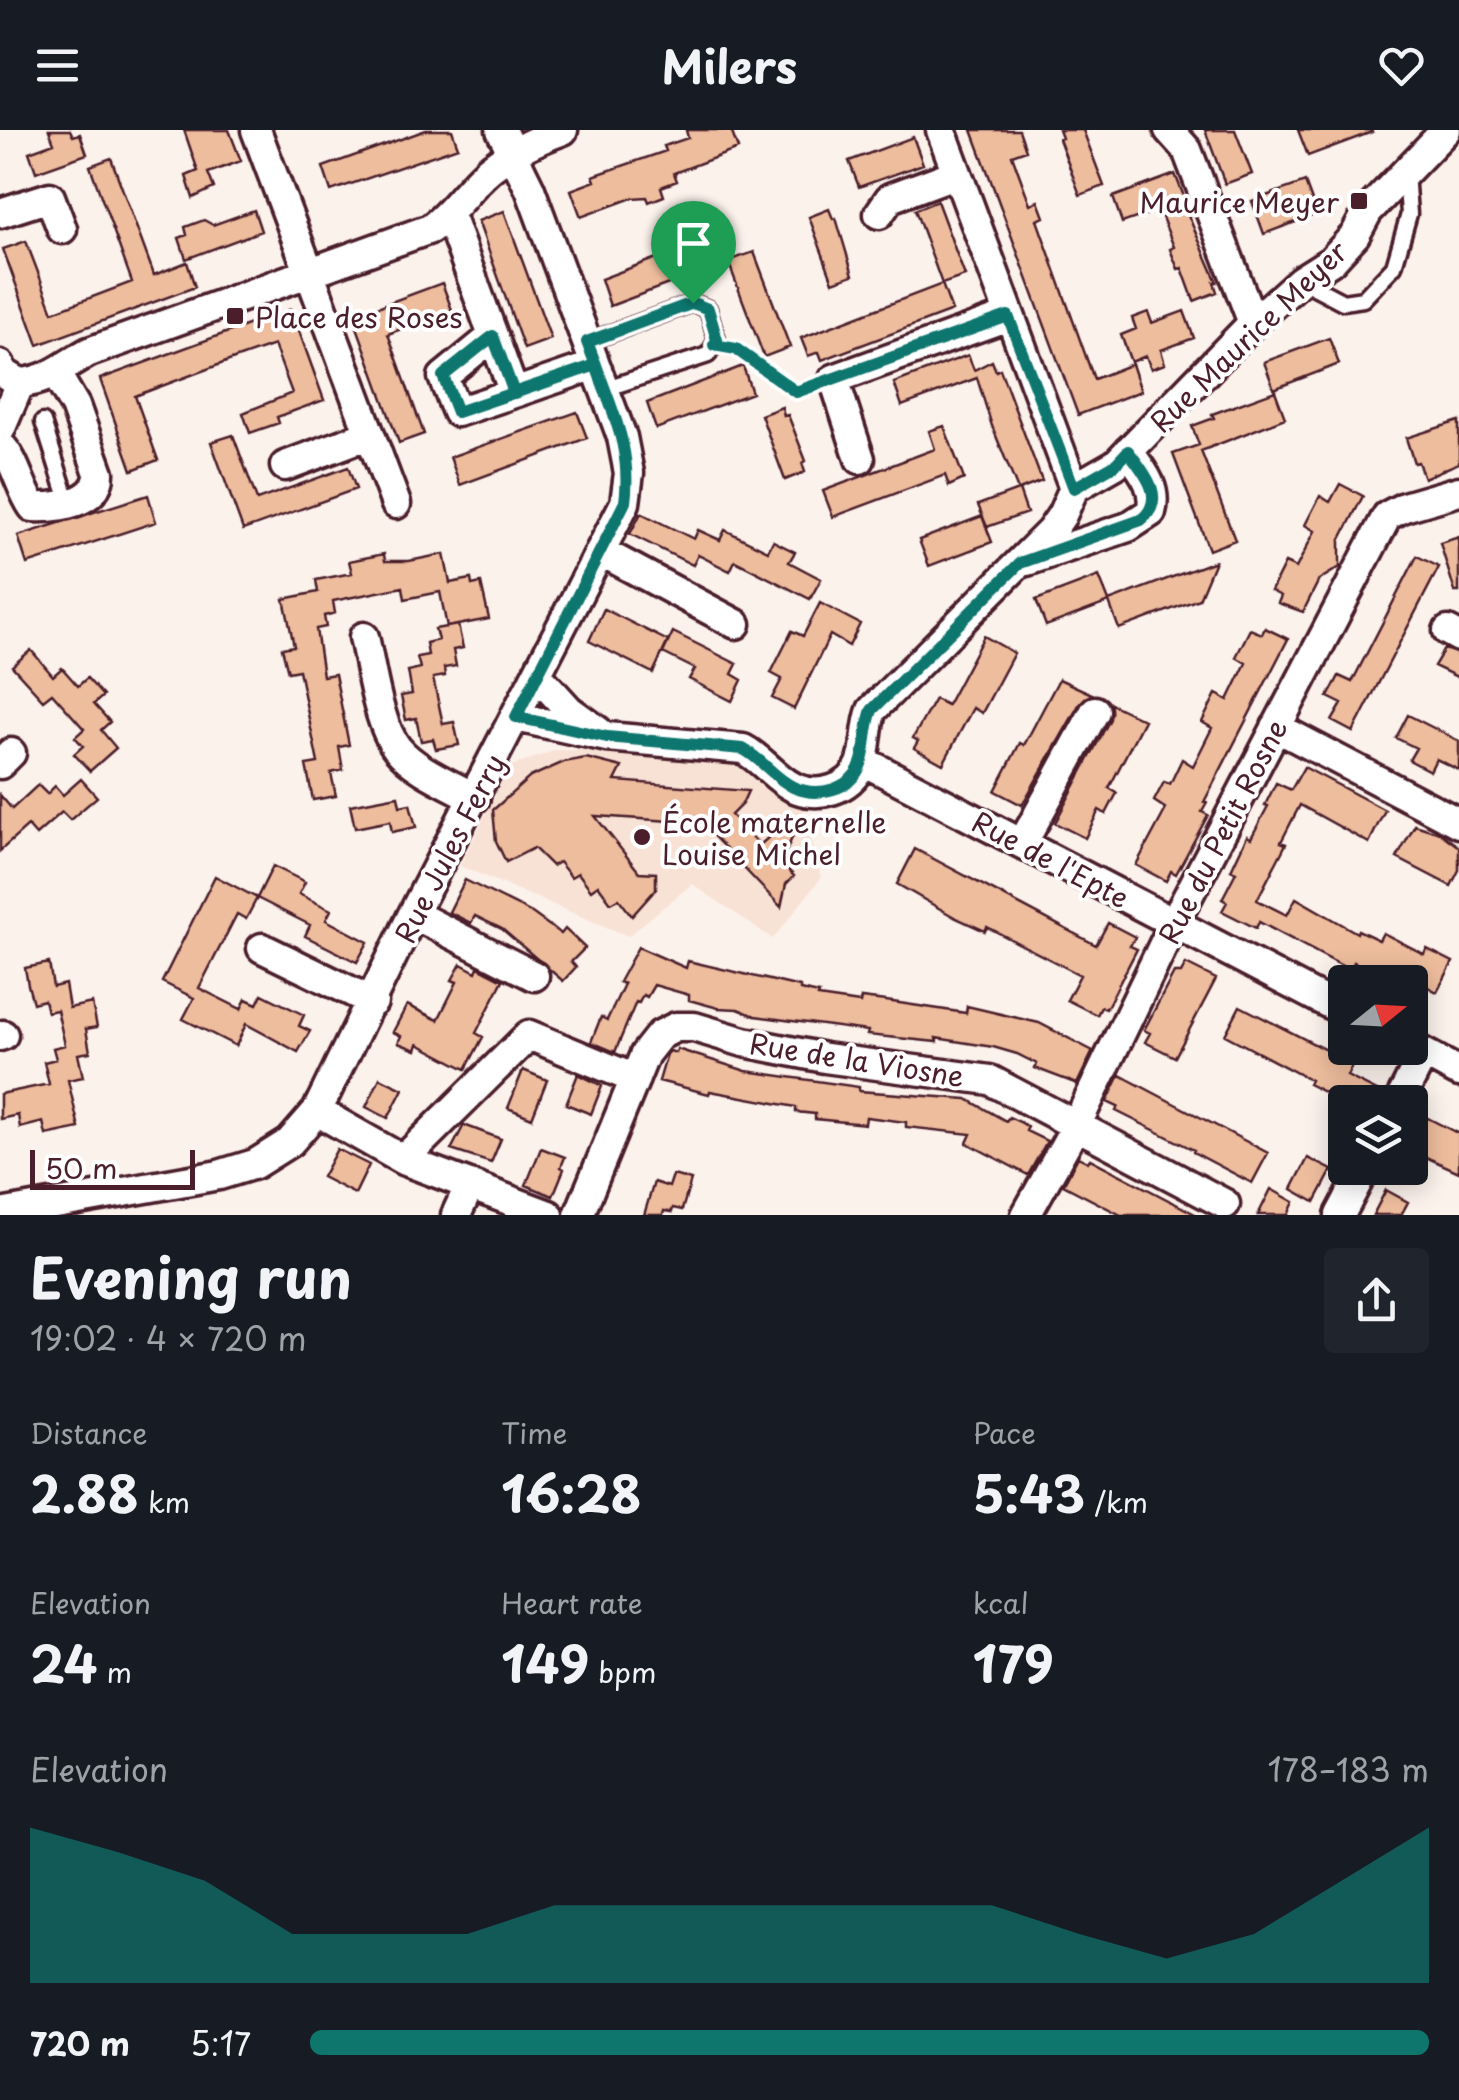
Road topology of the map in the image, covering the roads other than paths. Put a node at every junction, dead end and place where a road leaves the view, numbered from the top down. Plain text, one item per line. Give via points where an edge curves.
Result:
1 (256, 130) edge
2 (563, 130) edge
3 (941, 130) edge
4 (1170, 130) edge
5 (1446, 130) edge
6 (506, 143) edge
7 (1406, 171) junction
8 (957, 172) junction
9 (0, 214) edge
10 (879, 214) dead end
11 (449, 215) junction
12 (62, 228) dead end
13 (309, 273) junction
14 (1300, 280) junction
15 (1008, 316) junction
16 (1253, 324) junction
17 (493, 336) junction
18 (595, 365) junction
19 (10, 374) edge
20 (56, 374) junction
21 (514, 393) junction
22 (42, 422) dead end
23 (0, 430) edge
24 (370, 434) junction
25 (0, 445) edge
26 (1128, 451) junction
27 (860, 460) dead end
28 (285, 466) dead end
29 (1074, 488) junction
30 (1459, 490) edge
31 (69, 504) junction
32 (396, 504) dead end
33 (600, 551) junction
34 (1020, 563) junction
35 (736, 624) dead end
36 (364, 636) dead end
37 (538, 676) junction
38 (1095, 711) dead end
39 (516, 717) junction
40 (1276, 727) junction
41 (607, 737) junction
42 (862, 761) junction
43 (475, 798) junction
44 (1459, 823) edge
45 (1022, 844) junction
46 (413, 914) junction
47 (1174, 923) junction
48 (262, 948) dead end
49 (534, 976) dead end
50 (373, 1002) junction
51 (1328, 1003) edge
52 (1428, 1056) edge
53 (1459, 1072) edge
54 (635, 1079) junction
55 (317, 1111) junction
56 (1077, 1124) junction
57 (403, 1160) junction
58 (470, 1185) junction
59 (1356, 1185) edge
60 (1224, 1204) dead end
61 (76, 1208) edge
62 (0, 1214) edge
63 (456, 1215) edge
64 (549, 1215) edge
65 (579, 1215) edge
66 (1026, 1215) edge
67 (1340, 1215) edge

1 - 13 street
2 - 6 street
3 - 8 street
4 - 16 street via 1187,150
5 - 7 street, Rue Maurice Meyer
6 - 11 street
6 - 18 street, Rue Jules Ferry via 530,189
7 - 14 street, Rue Maurice Meyer via 1331,262
7 - 14 lane via 1409,214 1394,266 1364,299 1343,302
8 - 10 street via 890,198
8 - 15 street
9 - 12 street via 50,197
11 - 13 street via 430,229
11 - 17 street
13 - 20 street via 90,352
13 - 24 street
14 - 16 street, Rue Maurice Meyer
15 - 27 street via 834,379
15 - 29 street
16 - 26 street, Rue Maurice Meyer
17 - 21 street
17 - 21 street via 443,376 457,412
18 - 18 lane via 708,355 717,340 708,309 693,303
18 - 21 street
18 - 33 street, Rue Jules Ferry via 629,473 625,502
19 - 20 street via 36,382
19 - 23 street
20 - 31 street via 100,473 95,492
22 - 31 lane
24 - 28 street
24 - 32 street
25 - 31 street via 33,508
26 - 29 street, Rue Maurice Meyer
26 - 34 street, Rue Maurice Meyer via 1152,489 1152,512 1128,527
29 - 34 street, Rue Maurice Meyer via 1062,516
30 - 40 street, Rue du Petit Rosne via 1387,516
33 - 35 street
33 - 37 street, Rue Jules Ferry
34 - 42 street, Rue Maurice Meyer via 872,710
36 - 43 street via 388,734 398,749
37 - 39 street, Rue Jules Ferry
37 - 41 street
38 - 45 street
39 - 41 street
39 - 43 street, Rue Jules Ferry
40 - 44 street
40 - 47 street, Rue du Petit Rosne
41 - 42 street via 743,749 796,789 814,792 842,786
42 - 45 street, Rue de l'Epte
43 - 46 street, Rue Jules Ferry
45 - 47 street, Rue de l'Epte
46 - 49 street
46 - 50 street, Rue Jules Ferry
47 - 51 street, Rue de l'Epte
47 - 56 street, Rue du Petit Rosne
48 - 50 street
50 - 55 street, Rue Jules Ferry
52 - 53 street
54 - 56 street, Rue de la Viosne via 660,1035 694,1027 825,1058 990,1080
54 - 57 street via 529,1035
54 - 65 street, Rue de la Viosne
55 - 57 street
55 - 61 street, Rue Jules Ferry via 290,1142 255,1164
56 - 60 street, Rue de la Viosne
56 - 66 street, Rue du Petit Rosne
57 - 58 street
58 - 63 street
58 - 64 street
59 - 67 street
61 - 62 street, Rue Jules Ferry

